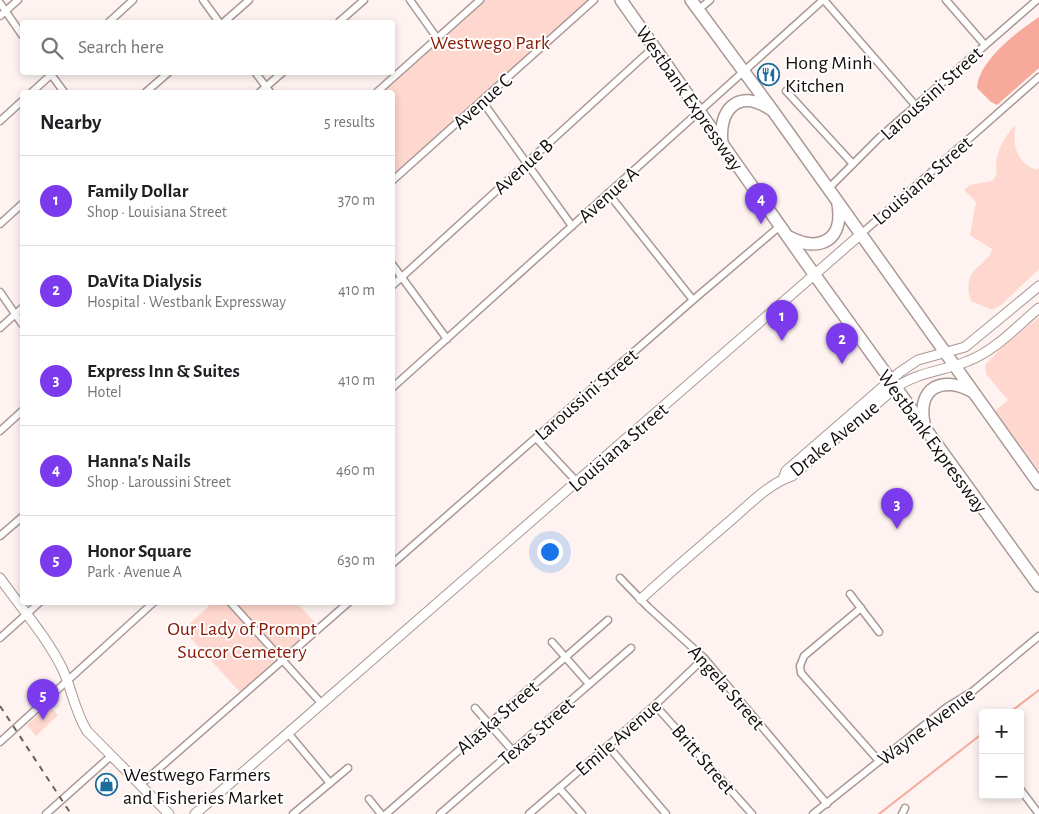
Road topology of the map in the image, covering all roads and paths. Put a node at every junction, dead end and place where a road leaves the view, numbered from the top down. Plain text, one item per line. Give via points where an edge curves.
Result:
1 (18, 0) edge
2 (133, 0) edge
3 (203, 0) edge
4 (249, 0) edge
5 (364, 0) edge
6 (410, 0) edge
7 (480, 0) edge
8 (594, 0) edge
9 (621, 0) edge
10 (691, 0) edge
11 (710, 0) edge
12 (823, 0) edge
13 (946, 0) edge
14 (1037, 0) edge
15 (0, 3) edge
16 (698, 10) junction
17 (6, 11) junction
18 (0, 16) edge
19 (111, 20) edge
20 (218, 20) edge
21 (226, 20) edge
22 (341, 20) edge
23 (20, 32) edge
24 (437, 38) junction
25 (985, 45) junction
26 (654, 48) junction
27 (745, 72) junction
28 (49, 75) edge
29 (52, 75) edge
30 (166, 75) edge
31 (257, 75) edge
32 (280, 75) edge
33 (1039, 77) edge
34 (34, 90) edge
35 (63, 90) edge
36 (148, 90) edge
37 (264, 90) edge
38 (266, 90) edge
39 (379, 90) edge
40 (786, 91) dead end
41 (482, 101) junction
42 (20, 103) edge
43 (916, 106) junction
44 (774, 111) junction
45 (700, 112) junction
46 (0, 121) edge
47 (722, 144) junction
48 (526, 162) junction
49 (853, 164) junction
50 (395, 178) edge
51 (828, 188) junction
52 (608, 193) junction
53 (837, 200) junction
54 (20, 206) edge
55 (0, 224) edge
56 (572, 226) junction
57 (780, 226) junction
58 (861, 234) junction
59 (787, 236) junction
60 (395, 268) edge
61 (815, 275) junction
62 (402, 277) junction
63 (395, 283) edge
64 (1039, 286) edge
65 (0, 292) edge
66 (693, 300) junction
67 (1039, 308) edge
68 (20, 310) edge
69 (16, 314) junction
70 (20, 321) edge
71 (0, 328) edge
72 (447, 339) junction
73 (946, 353) junction
74 (955, 365) junction
75 (893, 384) junction
76 (395, 385) edge
77 (974, 392) junction
78 (20, 414) edge
79 (925, 429) junction
80 (0, 431) edge
81 (536, 438) junction
82 (577, 482) junction
83 (1039, 484) edge
84 (20, 518) edge
85 (0, 536) edge
86 (395, 561) edge
87 (0, 578) edge
88 (620, 578) dead end
89 (1039, 586) edge
90 (850, 594) dead end
91 (641, 599) junction
92 (37, 605) edge
93 (151, 605) edge
94 (233, 605) edge
95 (346, 605) edge
96 (861, 608) junction
97 (26, 615) junction
98 (608, 620) dead end
99 (879, 632) dead end
100 (1039, 636) edge
101 (0, 638) edge
102 (552, 642) dead end
103 (631, 648) dead end
104 (565, 657) junction
105 (704, 658) junction
106 (284, 660) junction
107 (67, 681) junction
108 (589, 684) junction
109 (322, 704) junction
110 (655, 705) junction
111 (475, 708) dead end
112 (489, 724) junction
113 (288, 733) junction
114 (0, 742) edge
115 (608, 746) junction
116 (513, 751) junction
117 (111, 756) junction
118 (879, 761) junction
119 (348, 768) dead end
120 (330, 783) junction
121 (140, 785) junction
122 (559, 788) junction
123 (1024, 793) edge
124 (369, 800) dead end
125 (827, 804) junction
126 (46, 814) edge
127 (169, 814) edge
128 (195, 814) edge
129 (293, 814) edge
130 (381, 814) edge
131 (386, 814) edge
132 (440, 814) edge
133 (529, 814) edge
134 (582, 814) edge
135 (666, 814) edge
136 (752, 814) edge
137 (813, 814) edge
138 (1039, 814) edge

1 - 17 street
2 - 19 street
3 - 20 street
4 - 21 street
5 - 22 street
6 - 24 street
7 - 24 street
8 - 41 street, Avenue C
9 - 26 highway, Westbank Expressway
10 - 16 highway
11 - 16 street
12 - 27 street, Avenue A
12 - 43 street
13 - 25 street
14 - 25 street, Laroussini Street
15 - 17 street
16 - 27 highway
17 - 18 street
17 - 23 street
24 - 39 street
25 - 43 street, Laroussini Street
26 - 45 highway, Westbank Expressway
26 - 48 street, Avenue B
27 - 44 highway
27 - 45 street, Avenue A
28 - 34 street
29 - 35 street
30 - 36 street
31 - 37 street
32 - 38 street
33 - 58 street, Louisiana Street
40 - 49 street
41 - 48 street
41 - 50 street, Avenue C
42 - 46 street
43 - 49 street, Laroussini Street
44 - 47 highway via 746,101 732,106 721,124
44 - 51 highway
45 - 47 highway, Westbank Expressway
45 - 52 street, Avenue A
47 - 57 highway, Westbank Expressway
48 - 56 street
48 - 62 street, Avenue B
49 - 51 street, Laroussini Street
51 - 53 highway
52 - 56 street, Avenue A
52 - 66 street
53 - 58 highway
53 - 59 highway via 838,224 828,240 808,245
54 - 55 street
56 - 72 street, Avenue A
57 - 59 highway, Westbank Expressway
57 - 66 street, Laroussini Street
58 - 61 main road, Louisiana Street
58 - 73 highway
59 - 61 highway, Westbank Expressway
60 - 62 street
61 - 75 highway, Westbank Expressway
61 - 82 main road, Louisiana Street
62 - 63 street, Avenue B
62 - 72 street
64 - 73 main road, Drake Avenue via 965,347
65 - 69 street
66 - 81 street, Laroussini Street
67 - 74 main road, Drake Avenue via 982,355
68 - 69 street
69 - 70 street
69 - 71 street
72 - 76 street, Avenue A
73 - 74 highway
73 - 75 main road, Drake Avenue via 918,360
74 - 75 main road, Drake Avenue
74 - 77 highway
75 - 79 highway, Westbank Expressway
75 - 91 main road, Drake Avenue via 786,471 782,479 678,564
77 - 79 highway via 952,384 930,391 922,402
77 - 83 highway
78 - 80 street
79 - 89 highway, Westbank Expressway
81 - 82 street
81 - 86 street, Laroussini Street
82 - 109 main road, Louisiana Street
84 - 85 street
87 - 97 main road
88 - 91 street, Angela Street
90 - 96 street
91 - 105 street, Angela Street
92 - 97 street
93 - 107 street
94 - 106 street
95 - 106 street
96 - 99 street
96 - 118 street via 804,656 800,666 802,673
97 - 101 street
97 - 107 main road
98 - 104 street, Alaska Street
100 - 118 street, Wayne Avenue via 973,691 947,707
102 - 104 street
103 - 108 street, Texas Street
104 - 108 street
104 - 112 street, Alaska Street
105 - 110 street, Emile Avenue
105 - 125 street, Angela Street
106 - 109 street
106 - 121 street
107 - 114 street
107 - 117 main road via 86,731
108 - 116 street, Texas Street
109 - 113 main road, Louisiana Street
110 - 115 street, Emile Avenue
110 - 136 street, Britt Street
111 - 112 street
112 - 116 street
112 - 131 street, Alaska Street
113 - 120 street
113 - 128 main road, Louisiana Street
115 - 122 street, Emile Avenue
115 - 135 street
116 - 132 street, Texas Street
117 - 121 main road
117 - 126 street
118 - 125 street, Wayne Avenue
119 - 120 street
120 - 129 street
121 - 127 main road
122 - 133 street, Emile Avenue
122 - 134 street
123 - 138 street
124 - 130 street
125 - 137 street, Wayne Avenue

